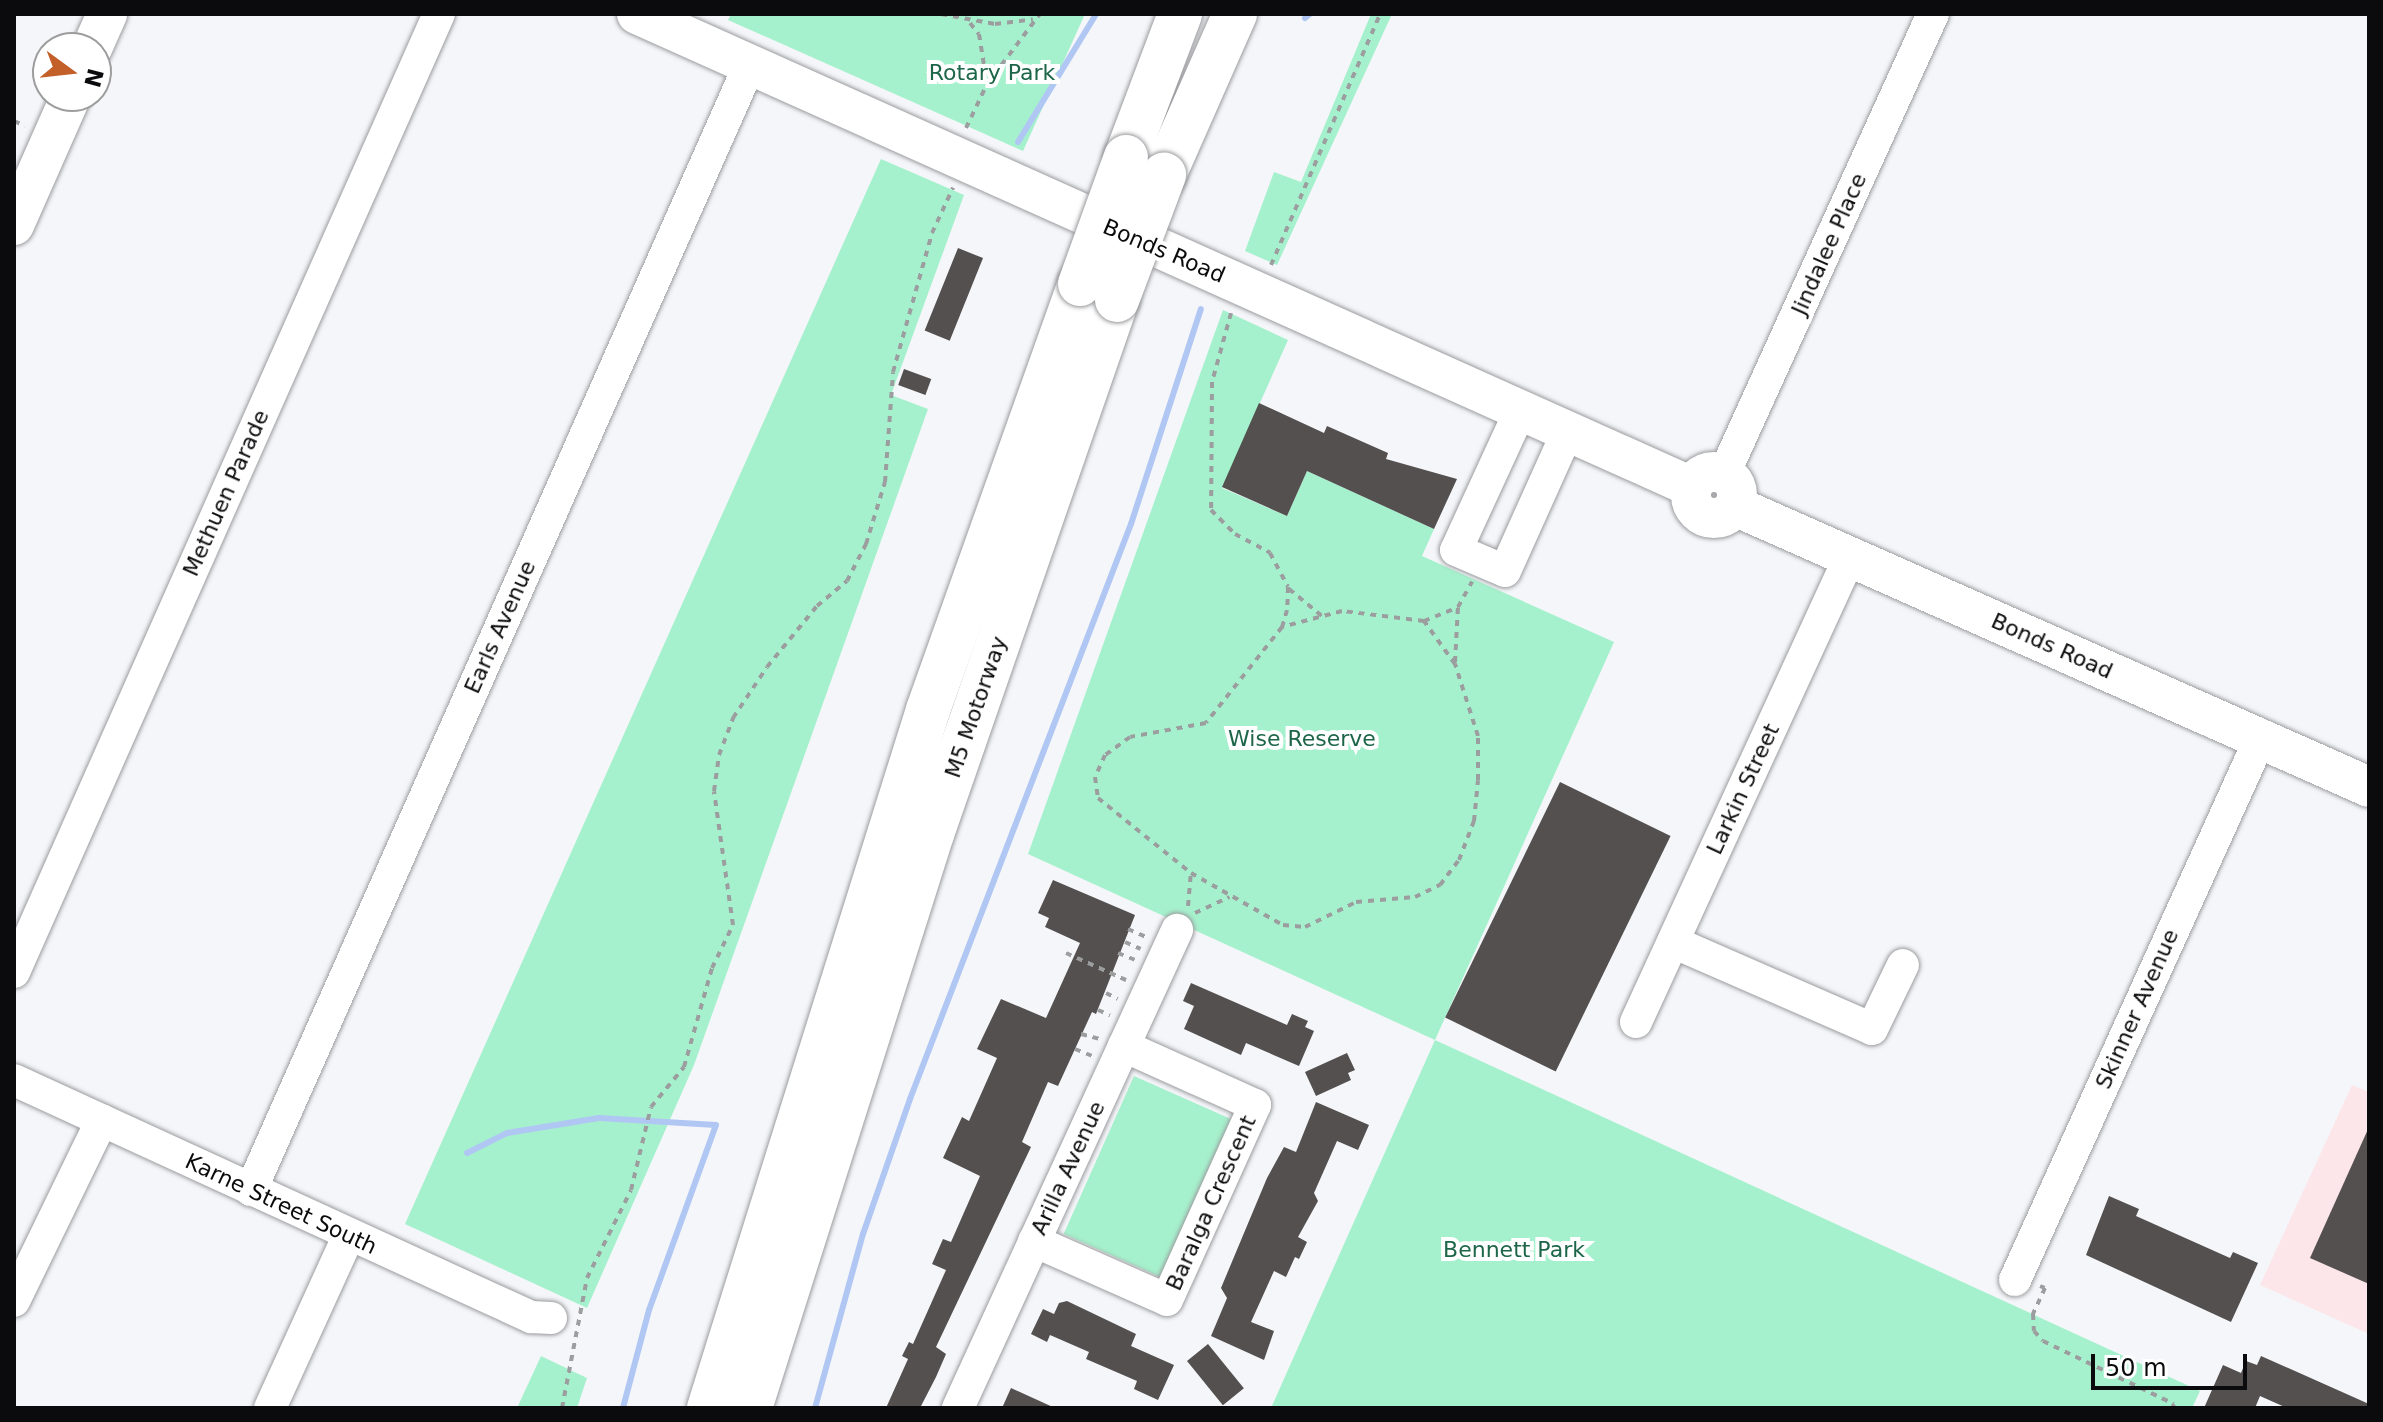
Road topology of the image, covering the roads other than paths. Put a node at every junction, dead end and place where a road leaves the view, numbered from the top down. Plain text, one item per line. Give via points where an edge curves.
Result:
1 (439, 14) edge
2 (637, 14) edge
3 (1180, 14) edge
4 (1224, 14) edge
5 (1235, 14) edge
6 (1933, 14) edge
7 (750, 64) junction
8 (64, 112) edge
9 (1145, 166) junction
10 (14, 225) edge
11 (1099, 292) junction
12 (1521, 409) junction
13 (1568, 431) junction
14 (1717, 489) junction
15 (1850, 556) junction
16 (2260, 739) junction
17 (2369, 787) edge
18 (1162, 934) road end
19 (1673, 942) junction
20 (1903, 965) dead end
21 (14, 972) edge
22 (1636, 1022) dead end
23 (1108, 1040) junction
24 (14, 1080) edge
25 (102, 1120) junction
26 (251, 1190) junction
27 (349, 1235) junction
28 (1034, 1241) junction
29 (2015, 1280) road end
30 (14, 1301) edge
31 (551, 1318) dead end
32 (270, 1408) edge
33 (709, 1408) edge
34 (750, 1408) edge
35 (958, 1408) edge

1 - 21 street, Methuen Parade
2 - 7 main road, Bonds Road
3 - 9 highway, M5 Motorway
4 - 9 highway, M5 Motorway
5 - 9 highway
6 - 14 street, Jindalee Place
7 - 12 main road, Bonds Road
7 - 26 street, Earls Avenue
8 - 10 main road
9 - 11 highway, M5 Motorway, bridge
11 - 33 highway, M5 Motorway via 928,710
11 - 34 highway, M5 Motorway
12 - 13 main road, Bonds Road
12 - 13 street via 1456,550 1505,571
13 - 14 main road, Bonds Road
14 - 15 main road, Bonds Road
15 - 16 main road, Bonds Road
15 - 19 street, Larkin Street
16 - 17 main road, Bonds Road
16 - 29 street, Skinner Avenue
18 - 23 street, Arilla Avenue
19 - 20 street via 1872,1029
19 - 22 street, Larkin Street
23 - 28 street, Arilla Avenue
23 - 28 street, Baralga Crescent via 1255,1105 1167,1300
24 - 25 street, Karne Street South
25 - 26 street, Karne Street South
25 - 30 street
26 - 27 street, Karne Street South
27 - 31 street, Karne Street South via 531,1317
27 - 32 street
28 - 35 street, Arilla Avenue

